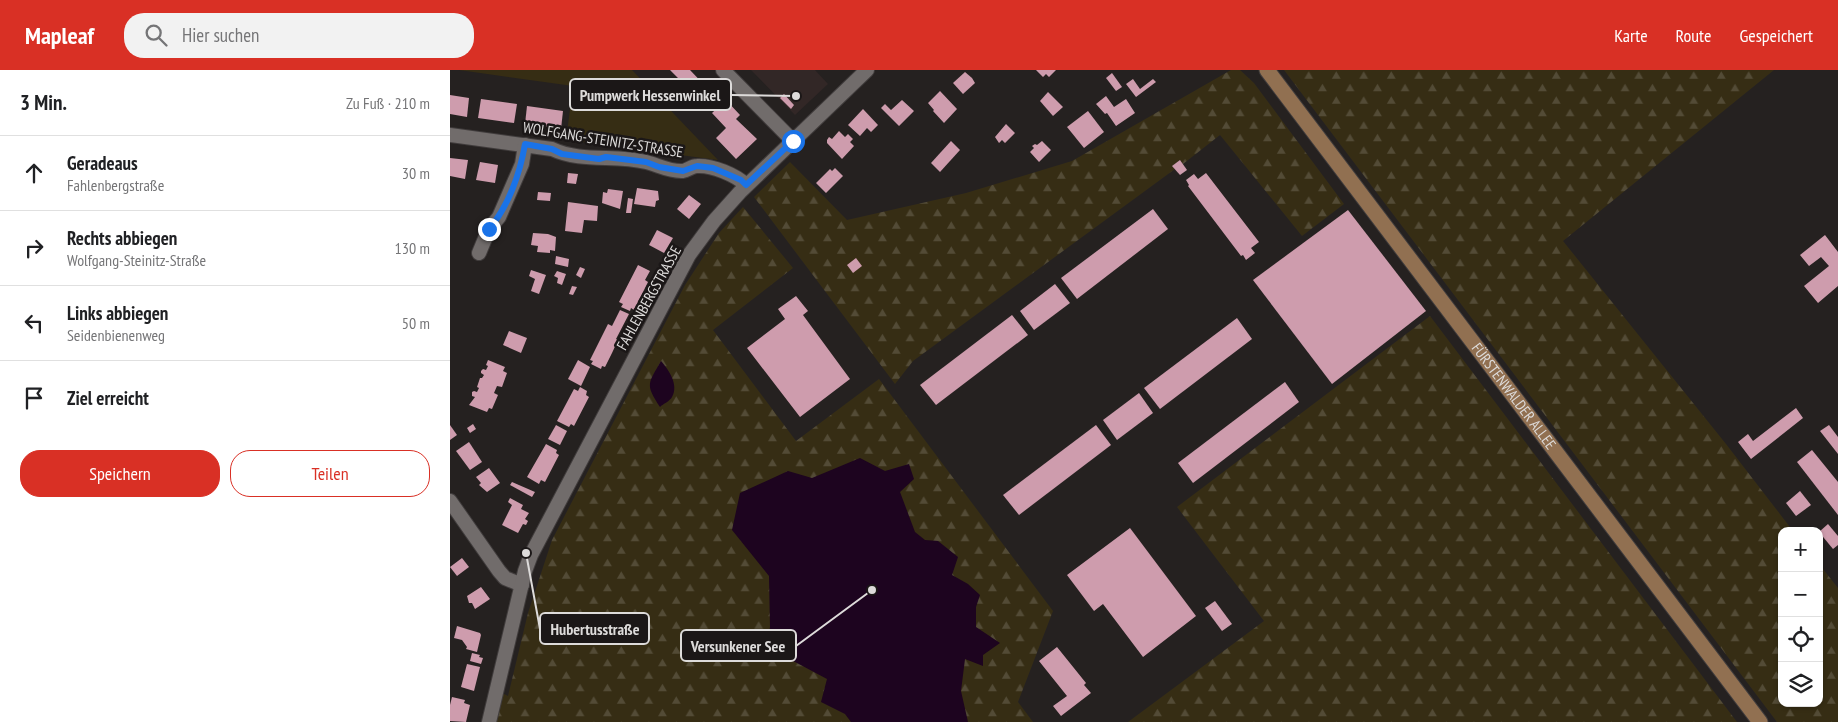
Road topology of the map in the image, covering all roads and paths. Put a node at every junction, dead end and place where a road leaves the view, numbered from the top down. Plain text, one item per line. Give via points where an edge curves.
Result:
1 (723, 70) edge
2 (867, 70) edge
3 (1267, 70) edge
4 (450, 135) edge
5 (793, 141) junction
6 (525, 144) junction
7 (746, 185) junction
8 (479, 253) dead end
9 (450, 501) edge
10 (522, 585) junction
11 (489, 722) edge
12 (1760, 722) edge

1 - 5 street
2 - 5 street, FAHLENBERGSTRASSE
3 - 12 main road, FÜRSTENWALDER ALLEE
4 - 6 street, WOLFGANG-STEINITZ-STRASSE
5 - 7 street, FAHLENBERGSTRASSE
6 - 7 street, WOLFGANG-STEINITZ-STRASSE via 562,154 646,162 683,171 697,166 713,168
6 - 8 street via 522,164
7 - 10 street, FAHLENBERGSTRASSE via 689,255 531,555
9 - 10 street via 498,571
10 - 11 street, FAHLENBERGSTRASSE

